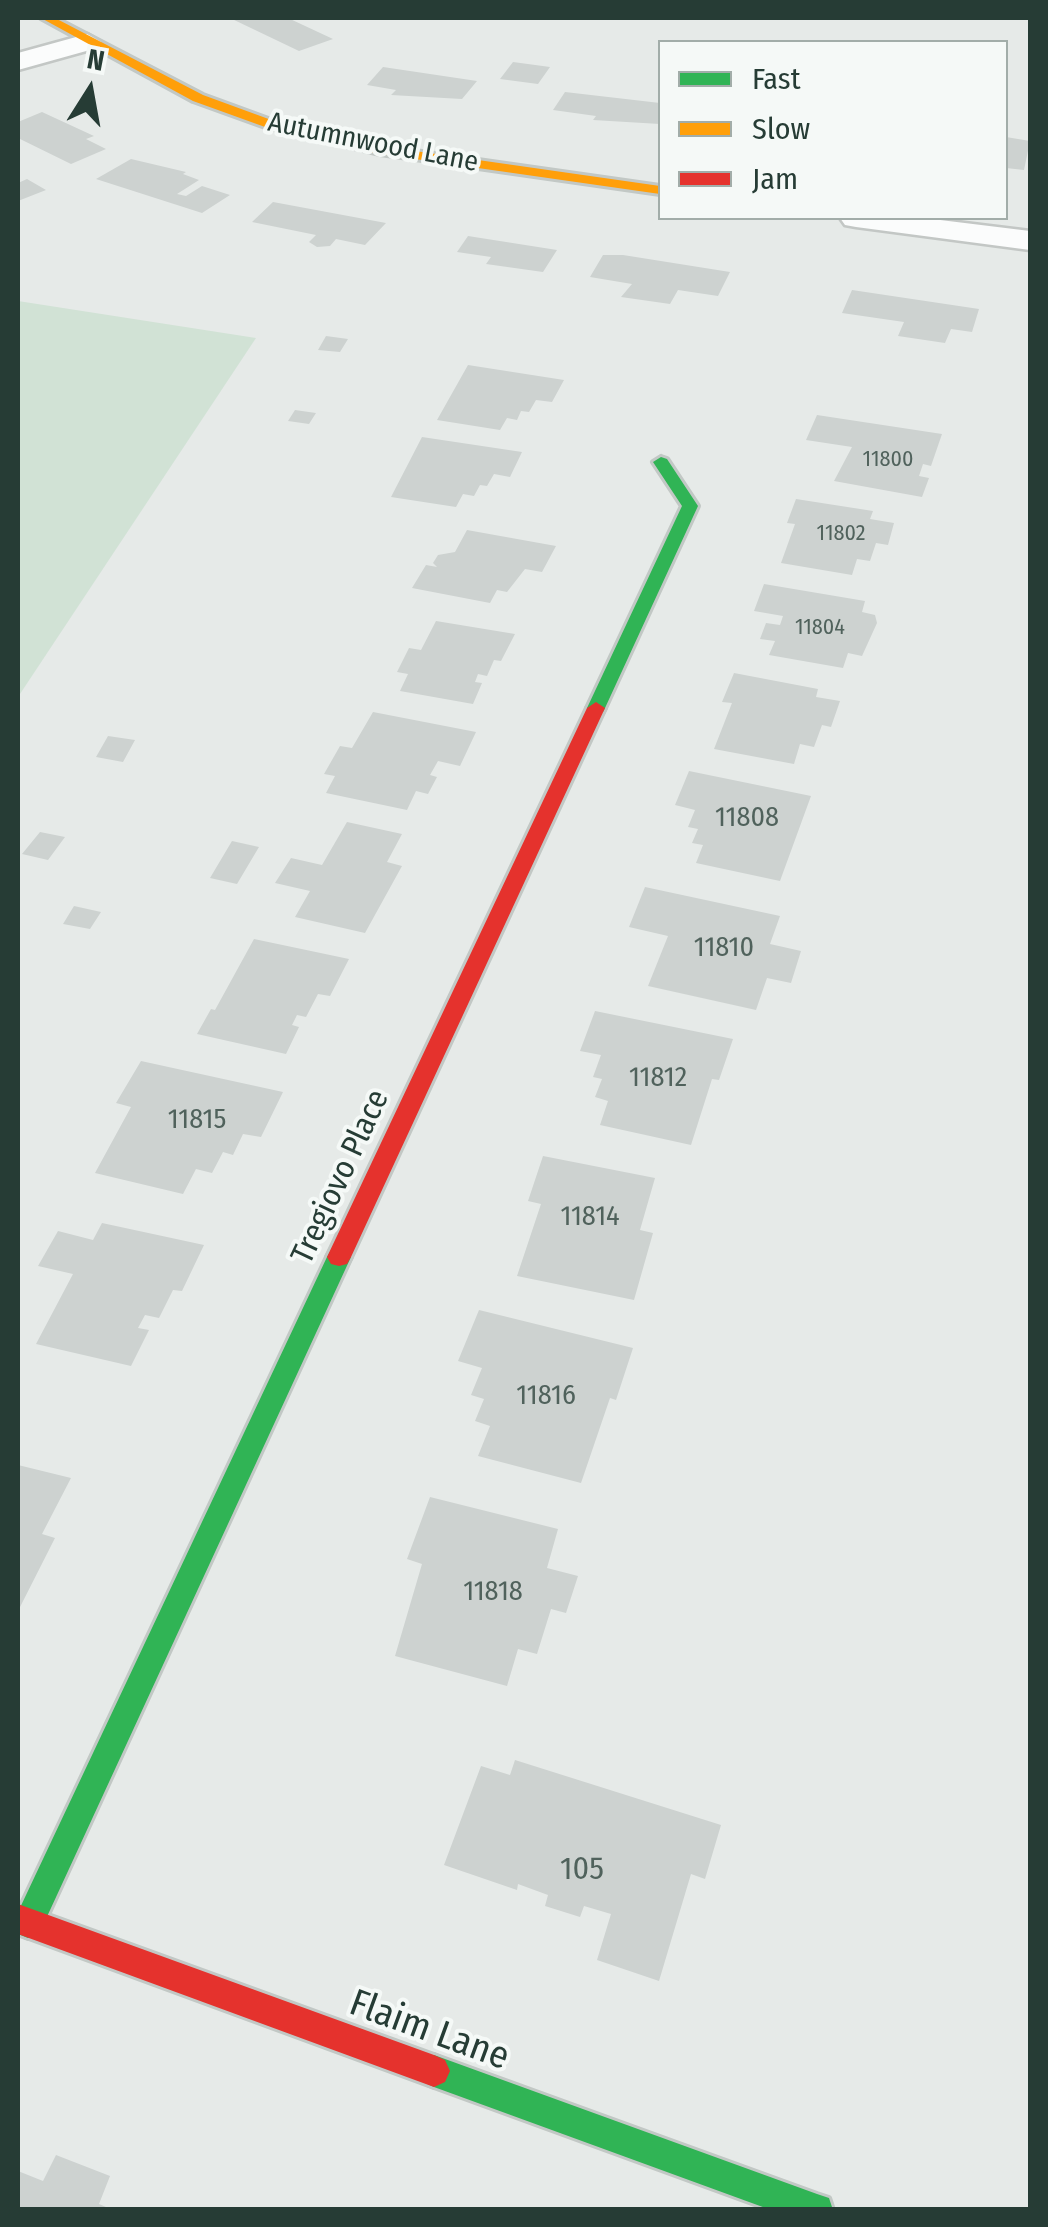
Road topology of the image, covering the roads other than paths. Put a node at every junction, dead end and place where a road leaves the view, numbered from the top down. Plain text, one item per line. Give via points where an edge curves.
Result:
1 (48, 18) edge
2 (87, 42) junction
3 (18, 62) edge
4 (658, 190) edge
5 (871, 220) edge
6 (1030, 241) edge
7 (661, 462) dead end
8 (23, 1921) edge
9 (817, 2210) edge

1 - 2 street, Autumnwood Lane
2 - 3 street
2 - 4 street, Autumnwood Lane via 198,98 304,134
5 - 6 street
7 - 8 street, Tregiovo Place via 690,506
8 - 9 street, Flaim Lane

